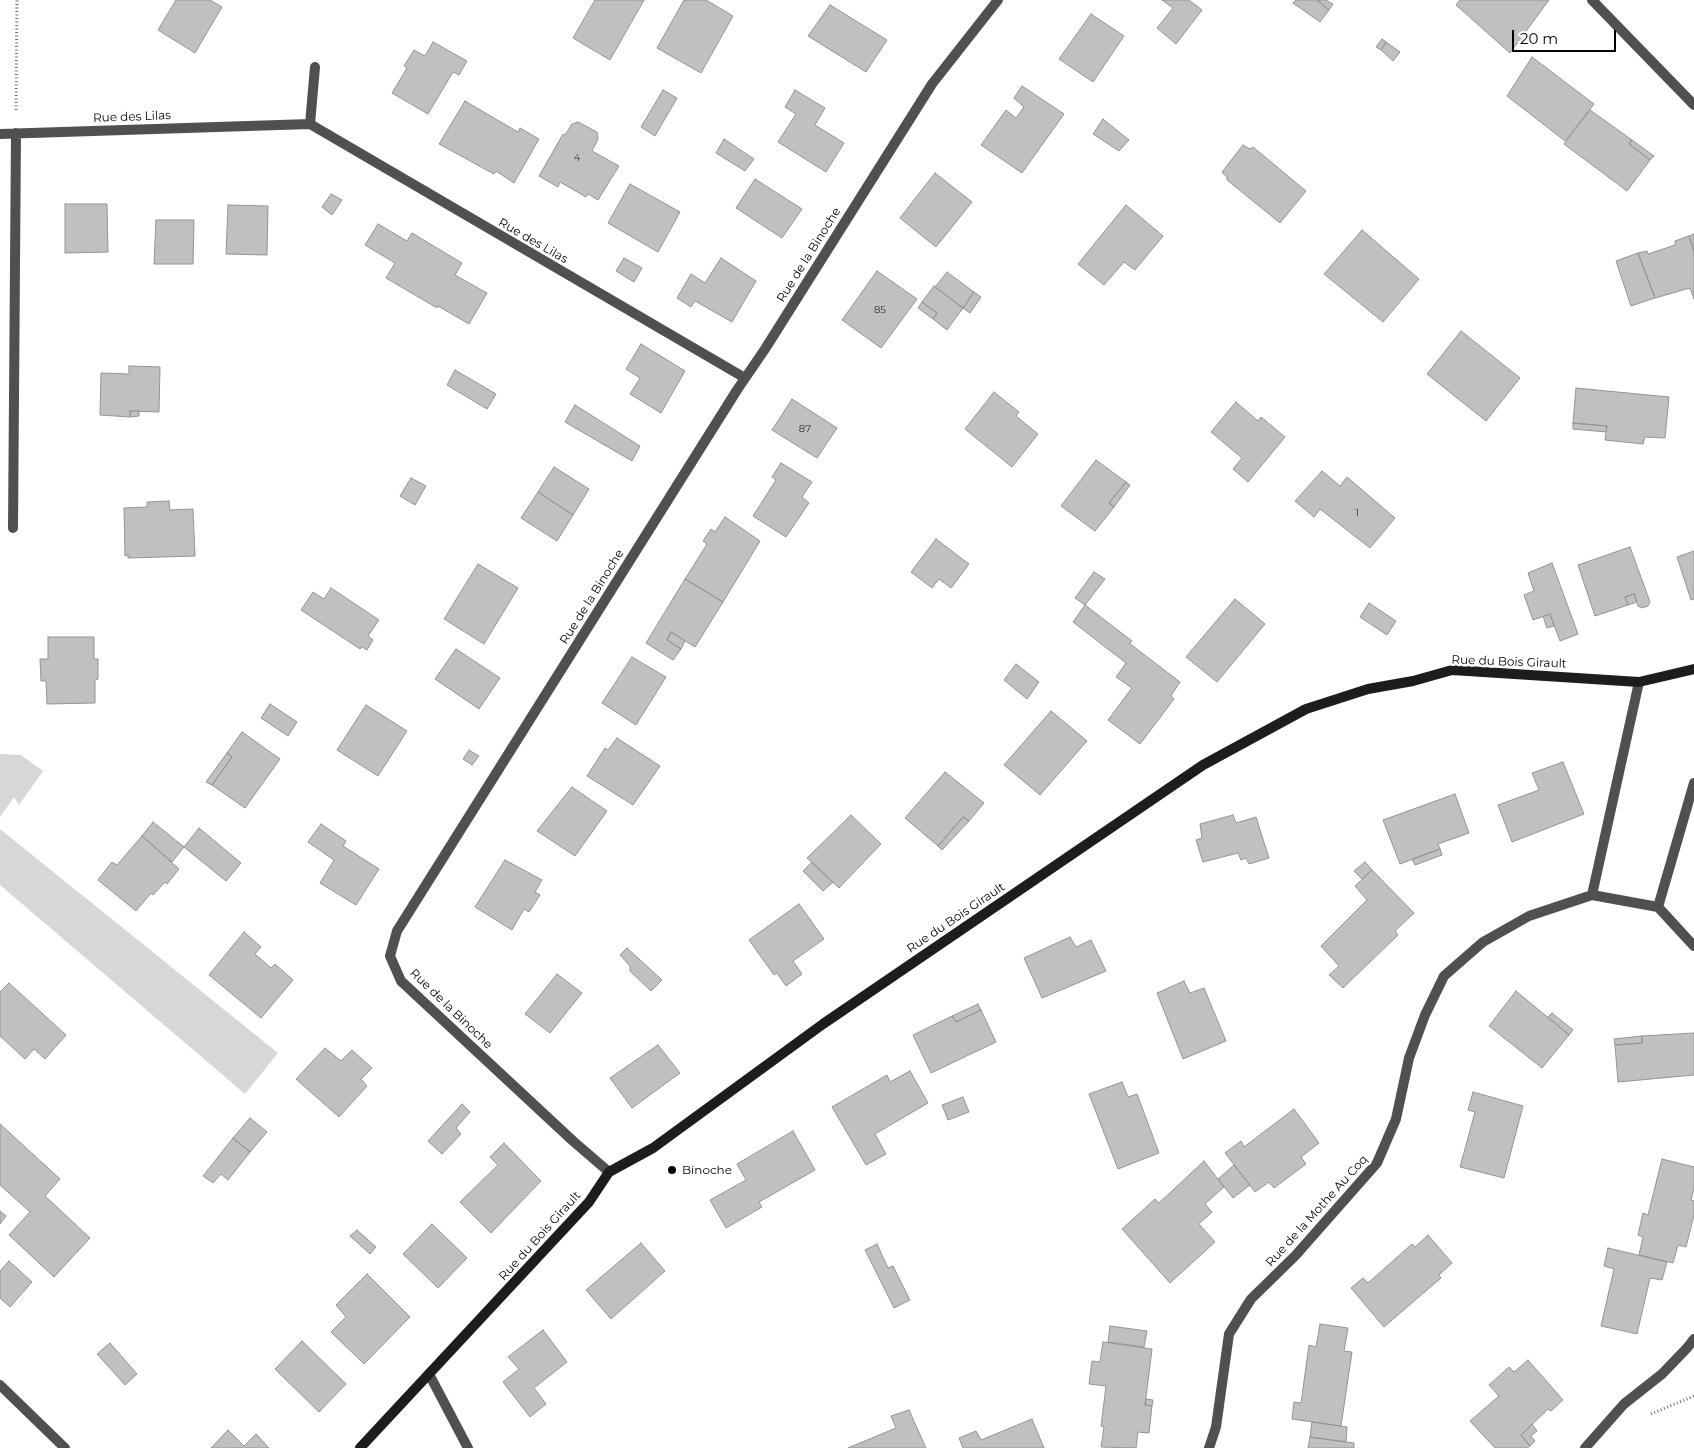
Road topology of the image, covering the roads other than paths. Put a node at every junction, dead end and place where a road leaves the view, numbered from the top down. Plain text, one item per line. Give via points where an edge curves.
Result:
1 (998, 0) edge
2 (1592, 0) edge
3 (315, 67) dead end
4 (1694, 104) edge
5 (310, 124) junction
6 (16, 133) junction
7 (0, 134) edge
8 (745, 378) junction
9 (13, 528) dead end
10 (1694, 669) edge
11 (1639, 682) junction
12 (1694, 783) edge
13 (1592, 895) junction
14 (1658, 907) junction
15 (1694, 946) edge
16 (609, 1172) junction
17 (1694, 1339) edge
18 (429, 1374) junction
19 (0, 1386) edge
20 (65, 1448) edge
21 (360, 1448) edge
22 (468, 1448) edge
23 (1209, 1448) edge
24 (1585, 1448) edge

1 - 8 street, Rue de la Binoche via 932,84
2 - 4 street
3 - 5 street
5 - 6 street, Rue des Lilas
5 - 8 street, Rue des Lilas
6 - 7 street, Rue des Lilas
6 - 9 street
8 - 16 street, Rue de la Binoche via 397,931 390,956 401,982
10 - 11 street, Rue du Bois Girault
11 - 13 street
11 - 16 street, Rue du Bois Girault via 1452,670 1368,689 1306,709 1203,765 823,1024 653,1148
12 - 14 street
13 - 14 street
13 - 23 street, Rue de la Mothe Au Coq via 1529,916 1483,942 1444,976 1409,1058 1396,1119 1377,1163 1295,1256 1251,1299 1230,1334 1216,1427
14 - 15 street
16 - 18 street, Rue du Bois Girault via 589,1202
17 - 24 street via 1662,1374 1624,1404
18 - 21 street, Rue du Bois Girault
18 - 22 street
19 - 20 street

